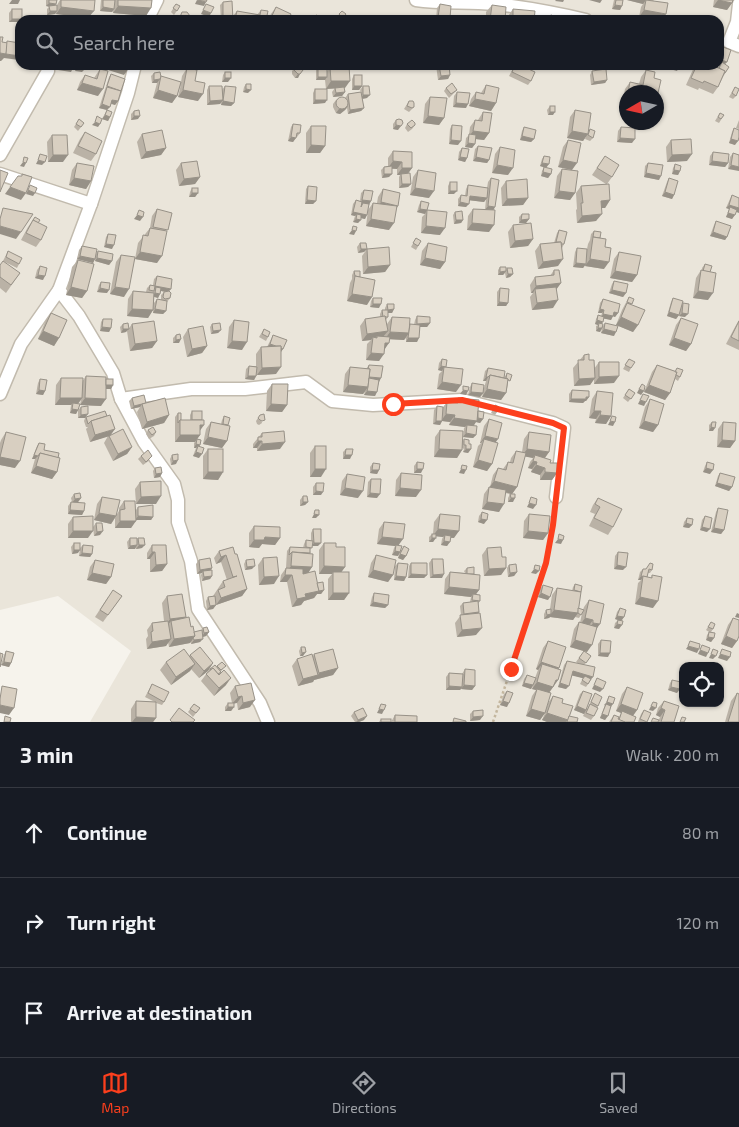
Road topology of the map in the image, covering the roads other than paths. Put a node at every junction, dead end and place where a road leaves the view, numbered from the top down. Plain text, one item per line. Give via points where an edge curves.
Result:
1 (157, 0) edge
2 (416, 0) edge
3 (739, 4) edge
4 (150, 15) edge
5 (562, 15) edge
6 (729, 43) edge
7 (134, 70) edge
8 (48, 71) dead end
9 (0, 156) edge
10 (0, 174) edge
11 (91, 204) junction
12 (59, 290) junction
13 (0, 394) edge
14 (121, 399) junction
15 (556, 497) road end
16 (268, 722) edge

1 - 4 street
2 - 5 street via 494,4
3 - 6 street via 737,22
7 - 11 street
8 - 9 street
10 - 11 street
11 - 12 street
12 - 13 street via 21,344
12 - 14 street via 80,316 113,373
14 - 15 street via 191,389 245,389 306,382 332,401 373,405 462,400 492,406 564,428
14 - 16 street via 144,442 174,484 178,522 192,561 198,609 260,703

